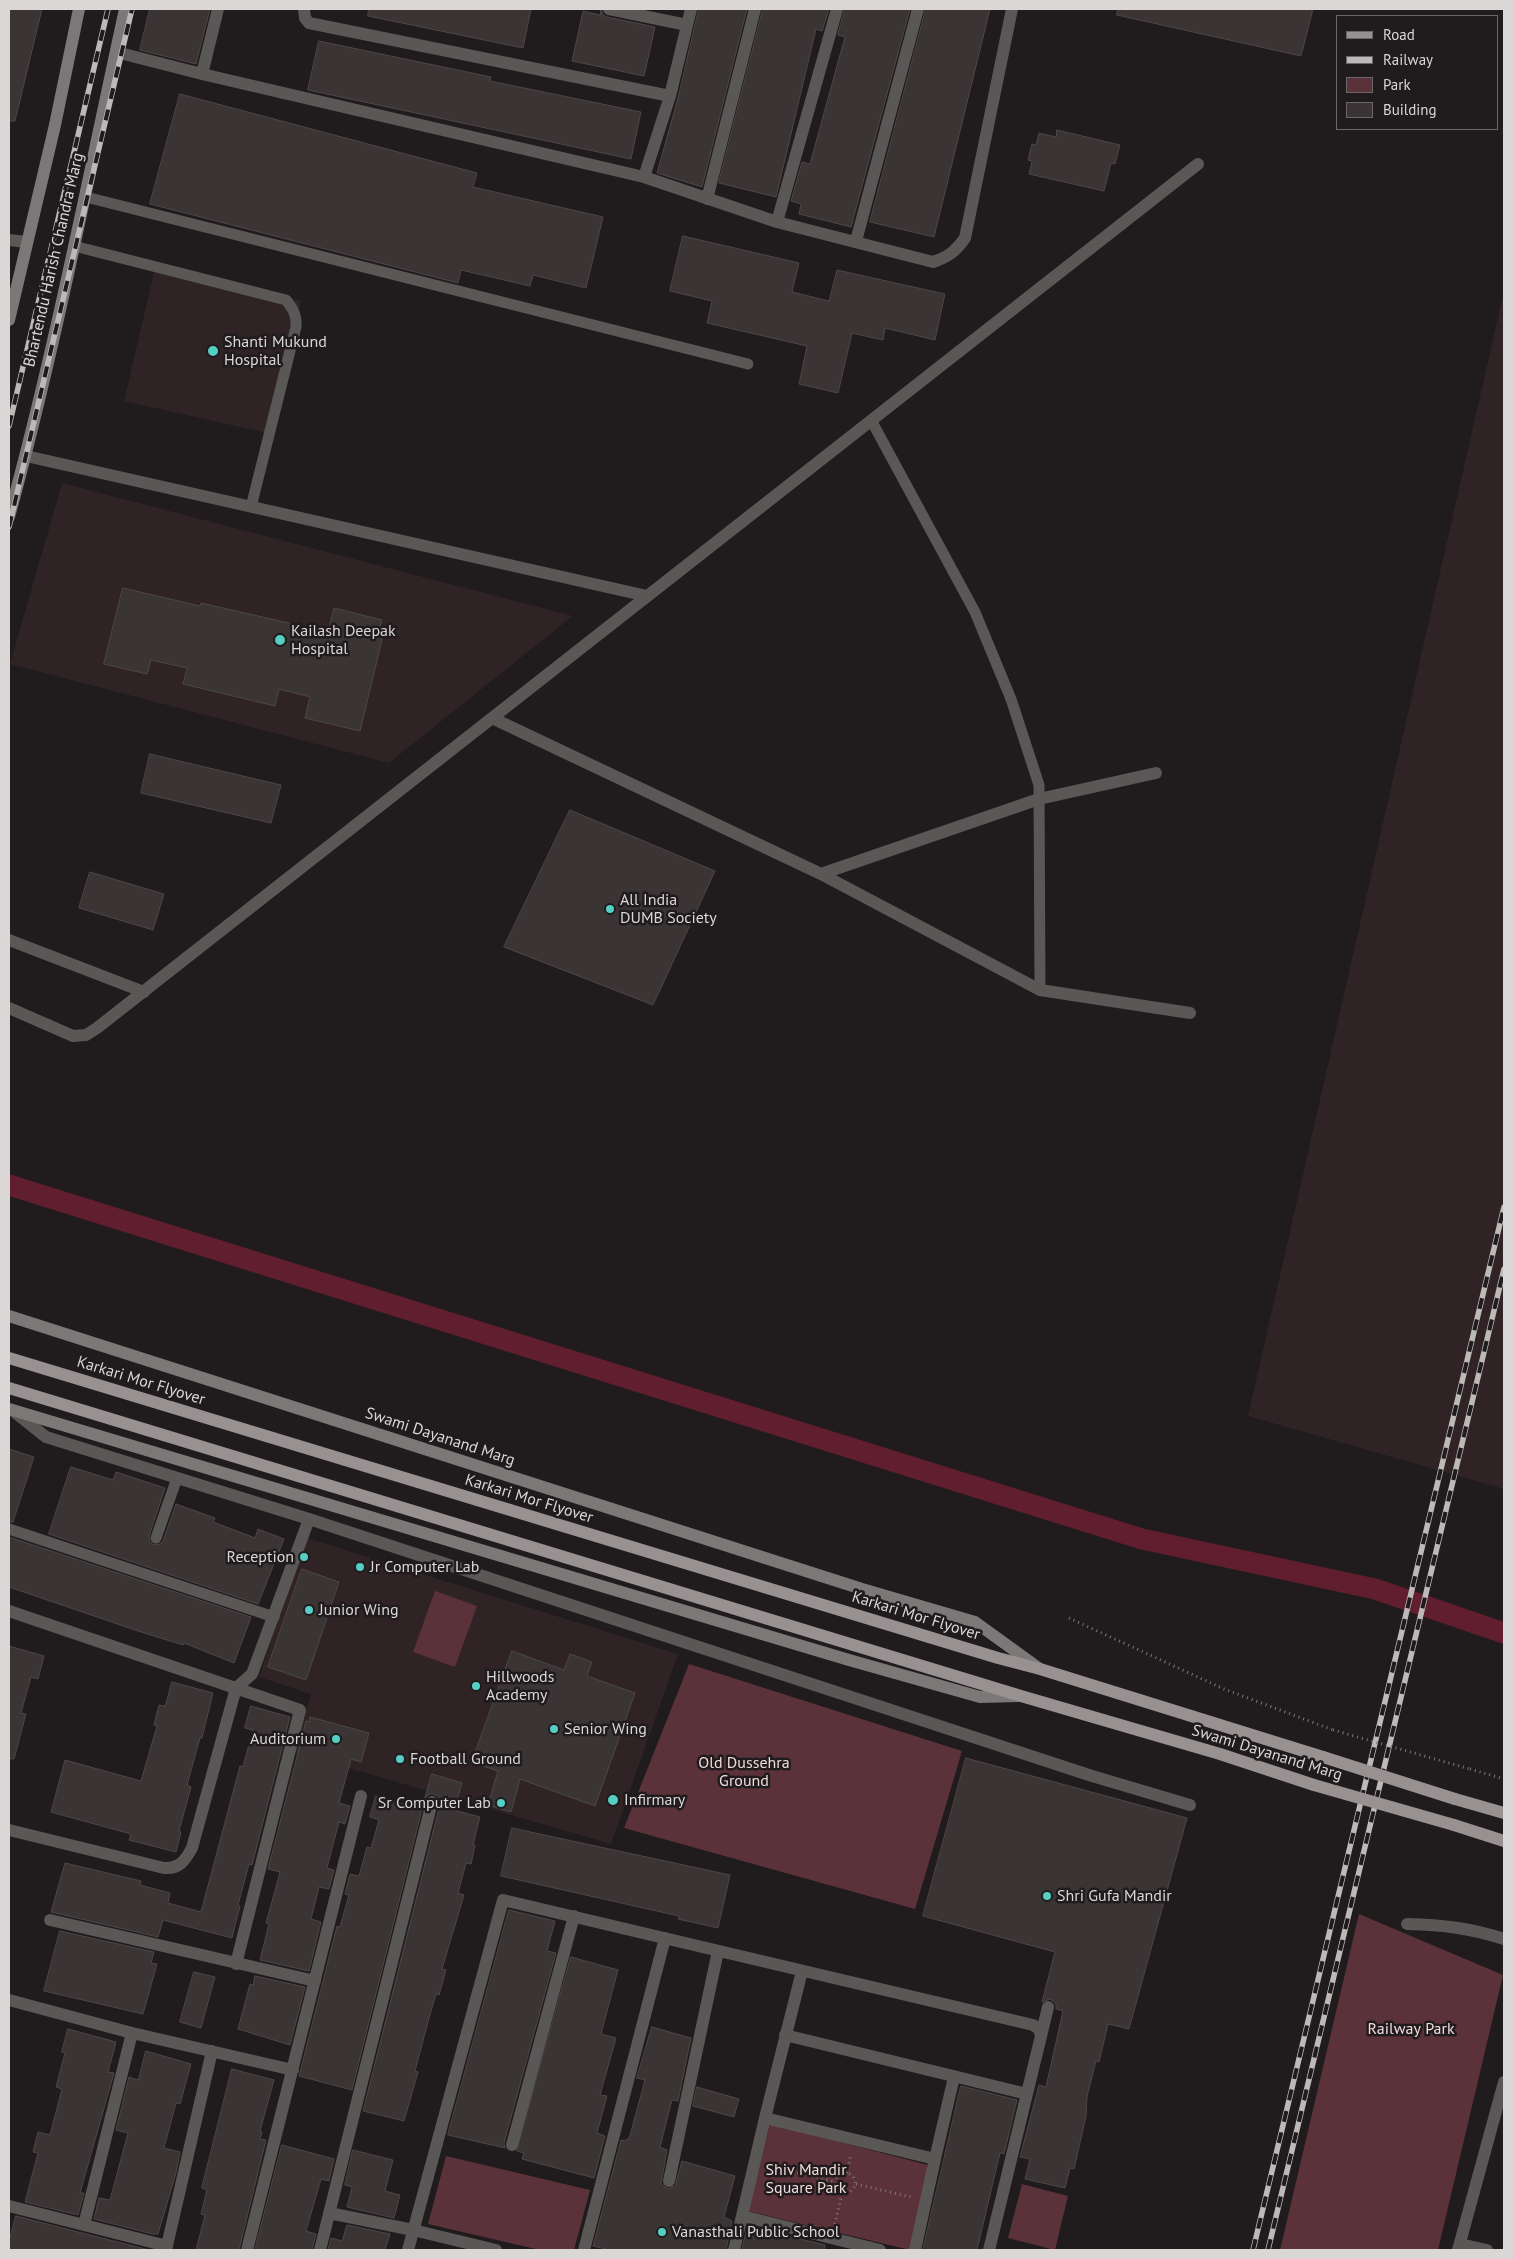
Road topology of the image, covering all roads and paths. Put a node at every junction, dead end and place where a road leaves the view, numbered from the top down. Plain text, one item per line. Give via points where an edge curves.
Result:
1 (79, 9) edge
2 (125, 9) edge
3 (218, 9) edge
4 (304, 9) edge
5 (609, 9) edge
6 (691, 9) edge
7 (755, 9) edge
8 (837, 9) edge
9 (918, 9) edge
10 (1012, 9) edge
11 (687, 25) junction
12 (116, 52) junction
13 (202, 74) junction
14 (670, 96) junction
15 (1198, 164) dead end
16 (644, 177) junction
17 (86, 197) junction
18 (707, 198) junction
19 (777, 222) junction
20 (9, 240) edge
21 (856, 241) junction
22 (27, 242) junction
23 (74, 246) junction
24 (9, 320) edge
25 (748, 364) dead end
26 (871, 420) junction
27 (26, 456) junction
28 (251, 507) junction
29 (9, 517) edge
30 (646, 596) junction
31 (492, 718) junction
32 (1156, 772) dead end
33 (1039, 799) junction
34 (821, 874) junction
35 (9, 940) edge
36 (1040, 990) junction
37 (144, 992) junction
38 (9, 1008) edge
39 (1190, 1013) dead end
40 (9, 1316) edge
41 (9, 1358) edge
42 (9, 1388) edge
43 (10, 1409) edge
44 (177, 1478) junction
45 (309, 1519) junction
46 (9, 1528) edge
47 (156, 1538) dead end
48 (9, 1611) edge
49 (274, 1617) junction
50 (1069, 1618) dead end
51 (1040, 1668) junction
52 (236, 1688) junction
53 (1021, 1696) junction
54 (1504, 1779) edge
55 (361, 1796) dead end
56 (432, 1802) dead end
57 (1190, 1805) dead end
58 (1504, 1813) edge
59 (9, 1830) edge
60 (1504, 1840) edge
61 (574, 1916) junction
62 (50, 1920) dead end
63 (1407, 1924) dead end
64 (665, 1938) junction
65 (1504, 1938) edge
66 (718, 1950) junction
67 (236, 1964) junction
68 (802, 1971) junction
69 (315, 1981) junction
70 (9, 2000) edge
71 (1048, 2007) dead end
72 (132, 2033) junction
73 (785, 2035) junction
74 (1041, 2036) junction
75 (212, 2051) junction
76 (293, 2070) junction
77 (954, 2077) junction
78 (1504, 2086) edge
79 (1027, 2094) junction
80 (765, 2118) junction
81 (512, 2145) dead end
82 (842, 2150) dead end
83 (851, 2153) junction
84 (860, 2155) dead end
85 (769, 2158) dead end
86 (935, 2159) junction
87 (847, 2173) junction
88 (669, 2181) dead end
89 (834, 2181) junction
90 (856, 2184) junction
91 (842, 2193) junction
92 (9, 2206) edge
93 (912, 2206) dead end
94 (329, 2213) junction
95 (742, 2216) junction
96 (825, 2222) dead end
97 (835, 2224) junction
98 (84, 2225) junction
99 (844, 2227) dead end
100 (413, 2230) junction
101 (1459, 2247) edge
102 (166, 2248) edge
103 (247, 2250) edge
104 (320, 2250) edge
105 (408, 2250) edge
106 (496, 2250) edge
107 (584, 2250) edge
108 (734, 2250) edge
109 (880, 2250) edge
110 (915, 2250) edge
111 (989, 2250) edge
112 (1487, 2250) edge

1 - 22 main road, Bhartendu Harish Chandra Marg
2 - 12 main road, Bhartendu Harish Chandra Marg
3 - 13 street
4 - 14 street via 309,23
5 - 11 street
6 - 11 street
7 - 18 street
8 - 19 street
9 - 21 street
10 - 21 street via 964,238 957,249 947,258 933,262
11 - 14 street
12 - 13 street
12 - 17 main road, Bhartendu Harish Chandra Marg
13 - 16 street
14 - 16 street
15 - 26 street
16 - 18 street
17 - 23 main road, Bhartendu Harish Chandra Marg
17 - 25 lane
18 - 19 street
19 - 21 street
20 - 22 street
22 - 24 main road, Bhartendu Harish Chandra Marg
23 - 27 main road, Bhartendu Harish Chandra Marg
23 - 28 lane via 286,300 294,310 296,327
26 - 30 street
26 - 33 lane via 975,612 1011,699 1039,785
27 - 28 street
27 - 29 main road, Bhartendu Harish Chandra Marg
28 - 30 street
30 - 31 street
31 - 34 street
31 - 37 street
32 - 33 street
33 - 34 street
33 - 36 lane
34 - 36 street
35 - 37 street
36 - 39 street
37 - 38 street via 86,1035 66,1034
40 - 51 main road, Swami Dayanand Marg via 862,1589 975,1622
41 - 51 main road, Karkari Mor Flyover via 998,1658
42 - 53 main road
43 - 44 street via 46,1437
43 - 53 main road via 849,1660 980,1697
44 - 45 street
44 - 47 lane
45 - 49 street
45 - 57 street via 1092,1776
46 - 49 lane
48 - 52 street
49 - 52 street via 252,1674
50 - 54 path, bridge via 1224,1689 1333,1730
51 - 58 main road, Swami Dayanand Marg, bridge
52 - 59 street via 192,1848 185,1861 174,1868
52 - 67 street via 300,1710
53 - 60 main road, Swami Dayanand Marg, bridge via 1220,1754 1314,1786
55 - 69 street
56 - 94 street
61 - 64 street
61 - 81 street
61 - 100 street via 503,1900
62 - 67 street
63 - 65 street via 1464,1927
64 - 66 street
64 - 107 street
66 - 68 street
66 - 88 street
67 - 69 street
68 - 73 street
68 - 74 street via 1033,2025
69 - 76 street
70 - 72 street
71 - 74 street
72 - 75 street
72 - 98 street
73 - 77 street
73 - 80 street
74 - 79 street
75 - 76 street
75 - 102 street
76 - 103 street
77 - 79 street
77 - 86 street
78 - 101 street
79 - 111 street
80 - 86 street
80 - 95 street
82 - 83 path
83 - 84 path
83 - 87 path
85 - 89 path via 767,2166
86 - 110 street
87 - 89 path via 838,2175
87 - 90 path
89 - 91 path via 835,2188
90 - 91 path via 850,2193
90 - 93 path via 914,2197
91 - 97 path
92 - 98 street
94 - 100 street
94 - 104 street
95 - 108 street
95 - 109 street
96 - 97 path
97 - 99 path
98 - 102 street
100 - 105 street
100 - 106 street
101 - 112 street

